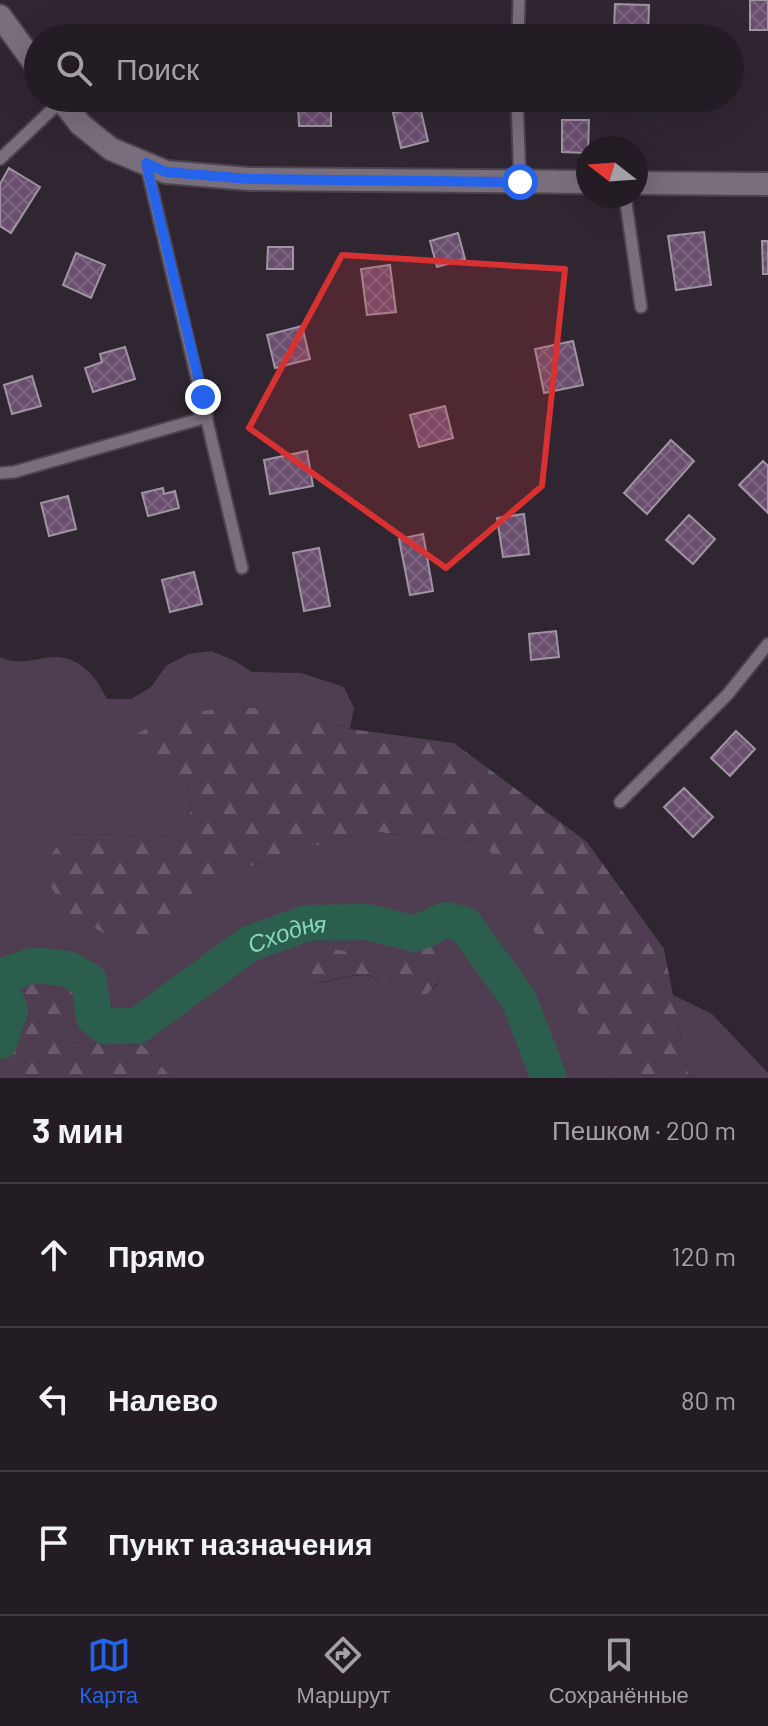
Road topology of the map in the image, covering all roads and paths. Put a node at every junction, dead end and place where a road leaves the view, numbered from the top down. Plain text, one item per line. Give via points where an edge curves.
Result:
1 (519, 0) edge
2 (0, 16) edge
3 (518, 24) edge
4 (24, 49) edge
5 (48, 112) edge
6 (71, 112) edge
7 (518, 112) edge
8 (0, 159) edge
9 (146, 163) junction
10 (520, 182) junction
11 (576, 182) edge
12 (648, 183) edge
13 (768, 184) edge
14 (627, 208) edge
15 (641, 307) dead end
16 (207, 417) junction
17 (0, 473) edge
18 (242, 568) dead end
19 (768, 644) edge
20 (620, 802) dead end

1 - 3 lane
2 - 4 street
5 - 8 lane
6 - 9 street via 111,149
7 - 10 lane
9 - 10 street via 166,172 249,179
9 - 16 lane
10 - 11 street
12 - 13 street
14 - 15 lane
16 - 17 lane
16 - 18 lane
19 - 20 lane via 728,694

